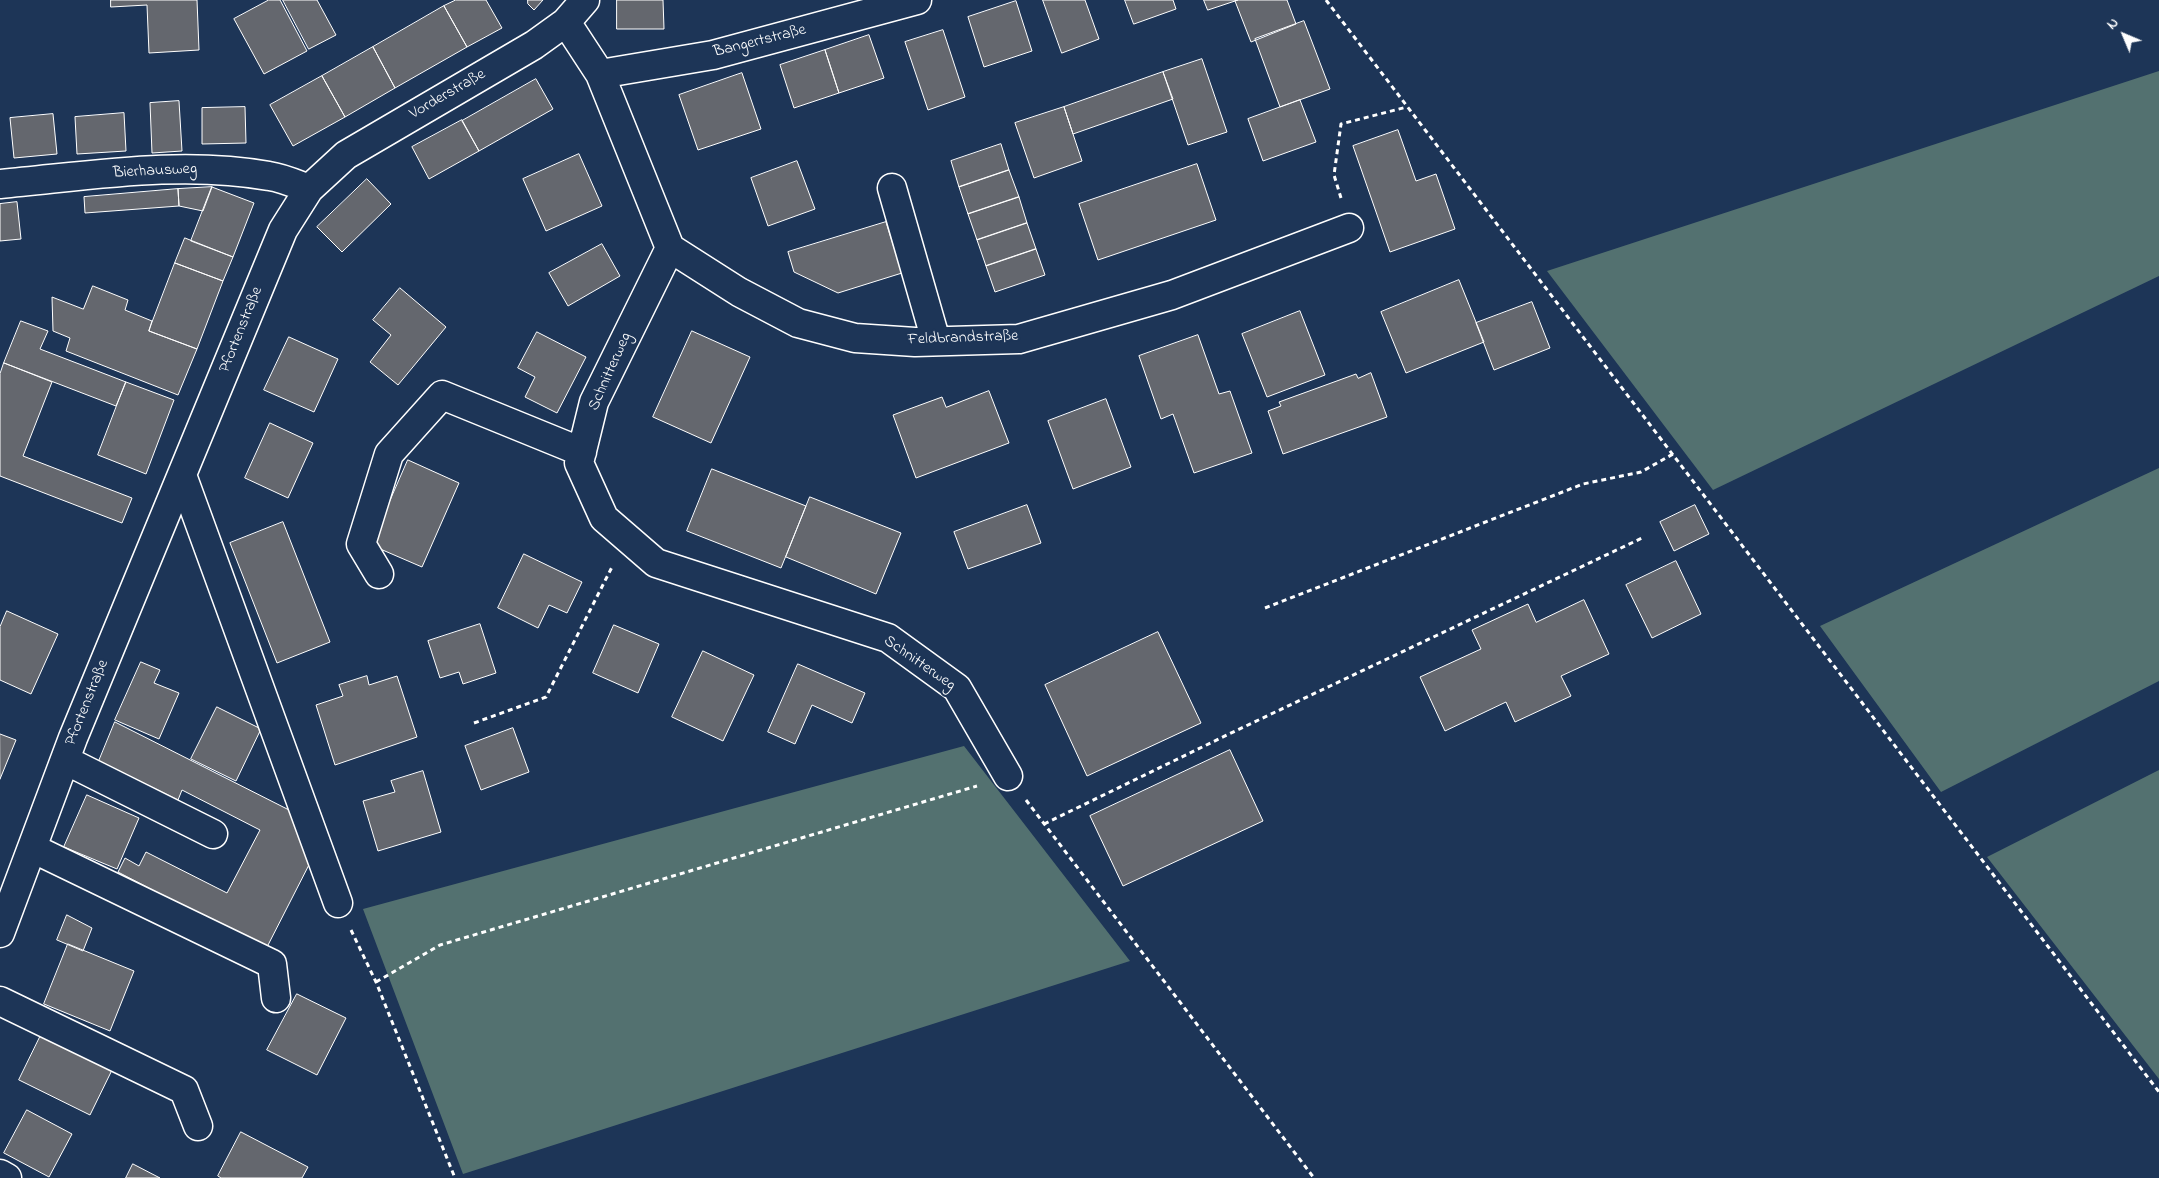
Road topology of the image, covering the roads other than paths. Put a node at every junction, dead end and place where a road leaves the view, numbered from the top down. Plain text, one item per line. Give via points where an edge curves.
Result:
1 (585, 0) edge
2 (910, 1) edge
3 (566, 22) junction
4 (600, 74) junction
5 (0, 184) edge
6 (309, 188) junction
7 (892, 188) dead end
8 (1349, 228) dead end
9 (670, 248) junction
10 (936, 341) junction
11 (582, 452) junction
12 (182, 475) junction
13 (379, 574) dead end
14 (65, 760) junction
15 (1008, 776) road end
16 (212, 834) dead end
17 (32, 848) junction
18 (338, 903) road end
19 (0, 933) edge
20 (276, 998) dead end
21 (0, 1002) edge
22 (198, 1126) dead end
23 (0, 1174) edge
24 (7, 1178) edge

1 - 3 street, Vorderstraße
2 - 4 street, Bangertstraße via 713,55
3 - 4 street
3 - 6 street, Vorderstraße via 534,45 346,154
4 - 9 street
5 - 6 street, Bierhausweg via 179,168 271,176
6 - 12 street, Pfortenstraße via 283,230
7 - 10 street
8 - 10 street, Feldbrandstraße via 1172,295 1028,336
9 - 10 street, Feldbrandstraße via 739,292 798,323 855,338
9 - 11 street, Schnitterweg via 594,402
11 - 13 street via 442,395 388,454 361,544
11 - 15 street, Schnitterweg via 579,463 604,518 656,563 888,638 957,688
12 - 14 street, Pfortenstraße
12 - 18 street
14 - 16 street
14 - 17 street, Pfortenstraße
17 - 19 street, Pfortenstraße
17 - 20 street via 272,964
21 - 22 street via 184,1090
23 - 24 street

